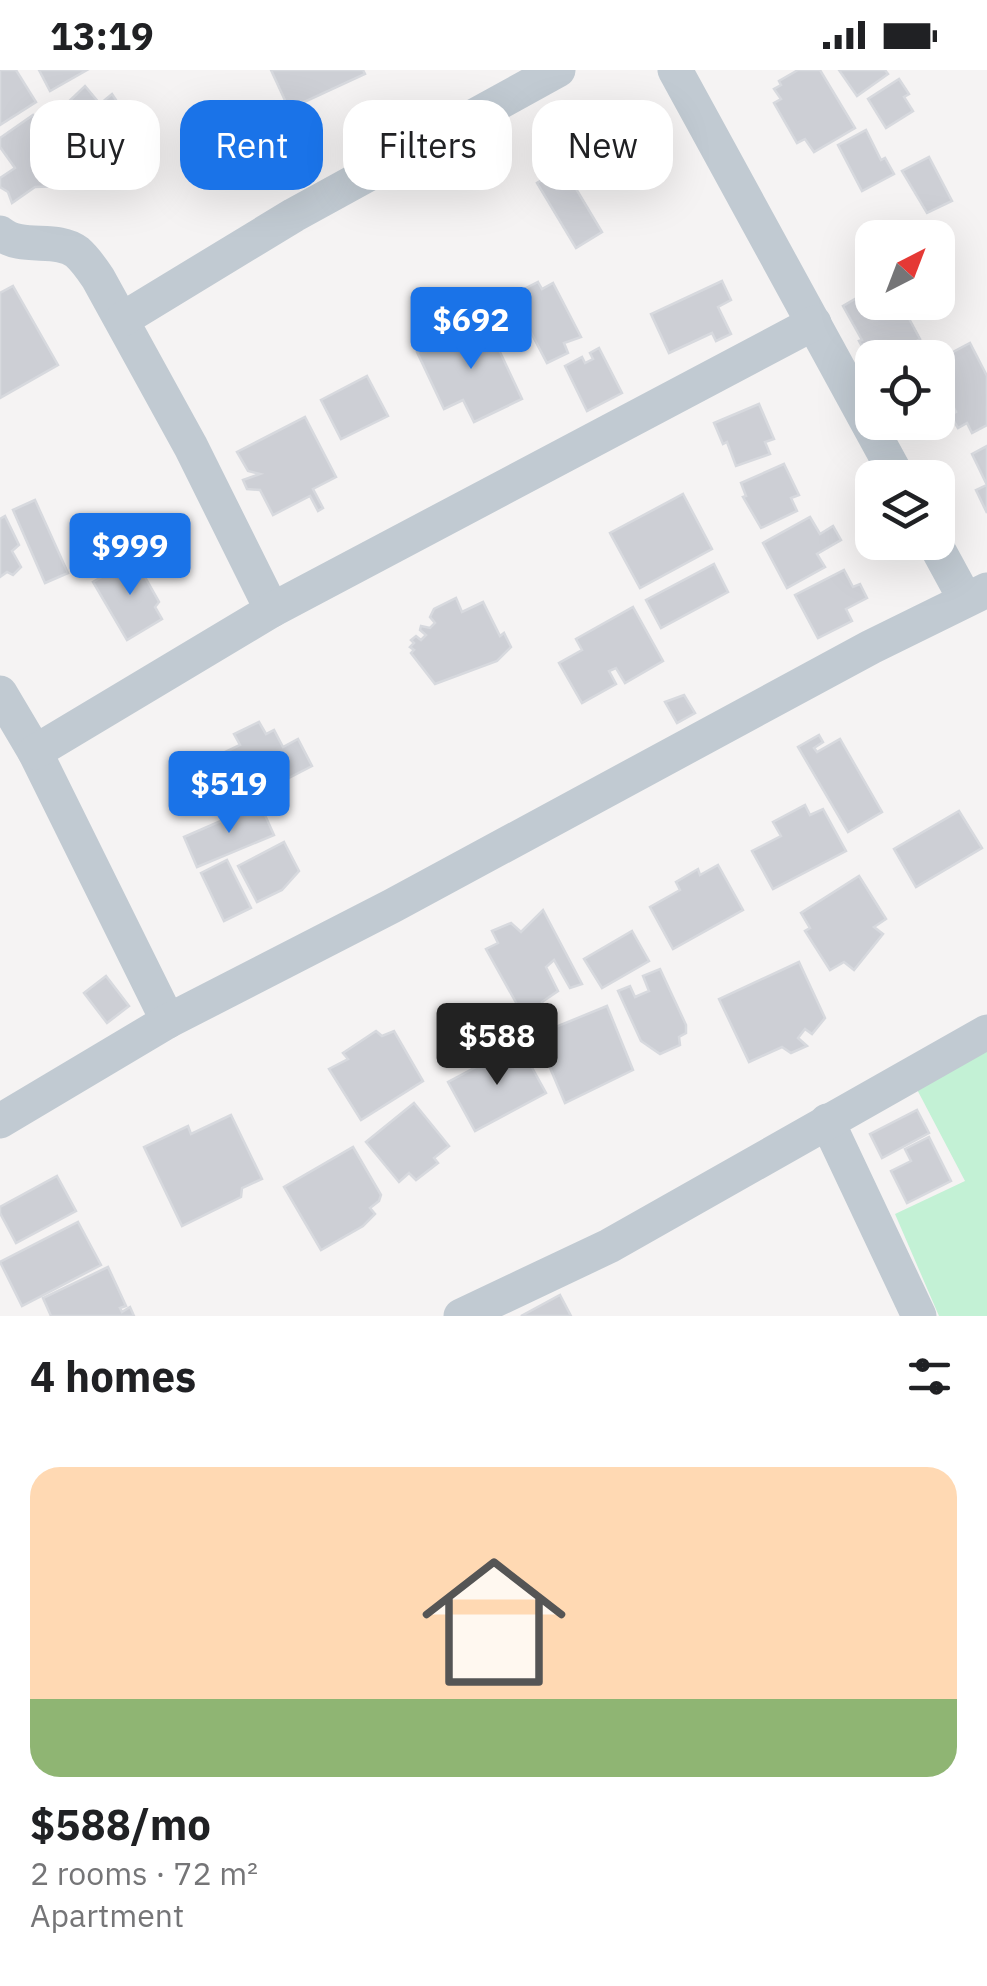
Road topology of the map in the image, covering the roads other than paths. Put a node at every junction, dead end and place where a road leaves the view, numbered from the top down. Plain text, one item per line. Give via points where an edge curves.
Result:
1 (558, 70) edge
2 (675, 70) edge
3 (0, 233) edge
4 (123, 319) junction
5 (814, 323) junction
6 (888, 460) edge
7 (948, 560) edge
8 (976, 595) edge
9 (272, 610) junction
10 (0, 693) edge
11 (35, 752) junction
12 (168, 1020) junction
13 (987, 1032) edge
14 (0, 1121) edge
15 (827, 1121) junction
16 (461, 1316) edge
17 (919, 1316) edge

1 - 4 street via 294,215
2 - 5 street
3 - 4 street via 79,254
4 - 9 street
5 - 6 street
5 - 9 street
7 - 8 street
8 - 12 street
9 - 11 street
10 - 11 street
11 - 12 street
12 - 14 street
13 - 15 street
15 - 16 street via 609,1246
15 - 17 street

